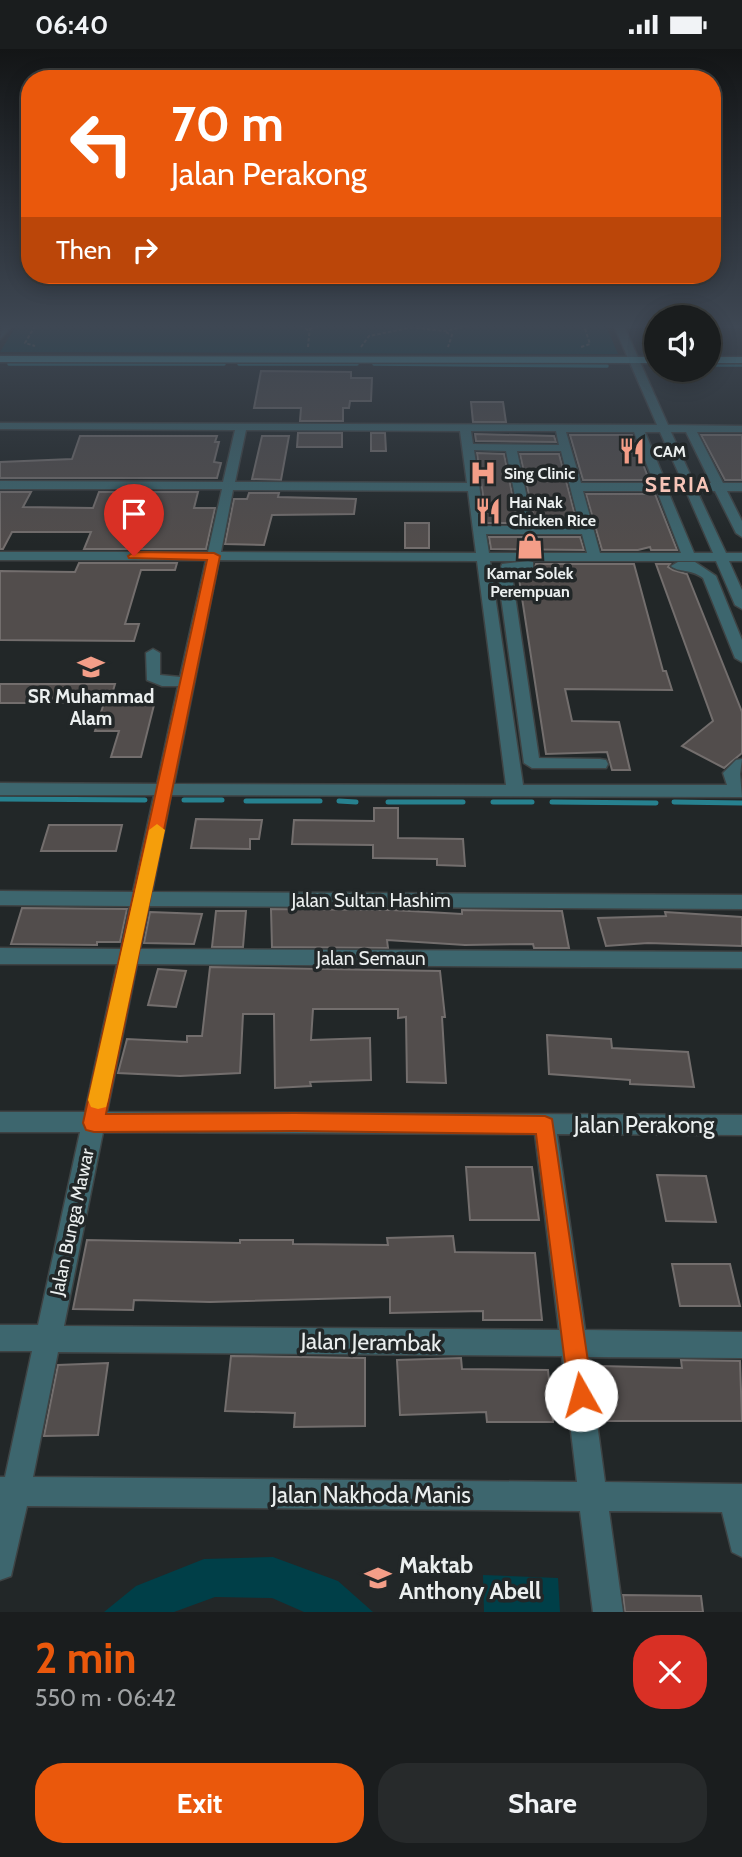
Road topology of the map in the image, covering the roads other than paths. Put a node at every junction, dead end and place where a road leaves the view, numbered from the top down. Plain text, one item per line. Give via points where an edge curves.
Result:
1 (650, 399) edge
2 (0, 425) edge
3 (241, 426) junction
4 (465, 428) junction
5 (560, 428) junction
6 (638, 429) junction
7 (663, 429) junction
8 (690, 429) junction
9 (742, 429) edge
10 (468, 447) junction
11 (511, 448) junction
12 (566, 448) junction
13 (0, 485) edge
14 (229, 486) junction
15 (473, 487) junction
16 (575, 487) junction
17 (661, 487) junction
18 (719, 487) junction
19 (691, 488) junction
20 (742, 488) edge
21 (479, 530) junction
22 (528, 530) junction
23 (587, 530) junction
24 (742, 533) edge
25 (0, 556) edge
26 (214, 556) junction
27 (483, 557) junction
28 (594, 557) junction
29 (689, 557) junction
30 (720, 557) junction
31 (742, 557) edge
32 (742, 605) edge
33 (153, 653) dead end
34 (742, 658) edge
35 (187, 683) junction
36 (600, 764) dead end
37 (742, 764) edge
38 (0, 789) edge
39 (165, 789) junction
40 (515, 791) junction
41 (740, 791) edge
42 (0, 898) edge
43 (142, 899) junction
44 (742, 902) edge
45 (0, 956) edge
46 (129, 956) junction
47 (742, 960) edge
48 (0, 1122) edge
49 (94, 1123) junction
50 (545, 1125) junction
51 (742, 1125) edge
52 (0, 1338) edge
53 (47, 1338) junction
54 (575, 1345) junction
55 (742, 1345) edge
56 (8, 1491) edge
57 (593, 1496) junction
58 (738, 1498) edge
59 (742, 1542) edge
60 (0, 1565) edge
61 (608, 1612) edge

1 - 7 street
2 - 3 street
3 - 4 street
3 - 14 street, Jalan Bunga Mawar
4 - 5 street
4 - 10 street
5 - 6 street
5 - 12 street
6 - 7 street
6 - 17 street
7 - 8 street
7 - 19 street
8 - 9 street
8 - 18 street
10 - 11 street
10 - 15 street
11 - 12 street
11 - 22 street
12 - 16 street
13 - 14 street
14 - 15 street
14 - 26 street, Jalan Bunga Mawar
15 - 21 street
16 - 17 street
16 - 23 street
17 - 19 street
17 - 29 street
18 - 19 street
18 - 20 street
18 - 24 street
19 - 30 street
21 - 22 street
21 - 27 street
22 - 23 street
23 - 28 street
25 - 26 street
26 - 27 street
26 - 35 street, Jalan Bunga Mawar
27 - 28 street
27 - 40 street
28 - 29 street
29 - 30 street
30 - 31 street
30 - 32 street
33 - 35 street via 152,677
34 - 36 street via 709,576 701,569 676,565 508,567 505,575 532,762
35 - 39 street, Jalan Bunga Mawar
37 - 41 street via 731,773
38 - 39 street
39 - 40 street
39 - 43 street, Jalan Bunga Mawar
40 - 41 street
42 - 43 street, Jalan Sultan Hashim
43 - 44 street, Jalan Sultan Hashim
43 - 46 street, Jalan Bunga Mawar
45 - 46 street, Jalan Semaun
46 - 47 street, Jalan Semaun
46 - 49 street, Jalan Bunga Mawar
48 - 49 street, Jalan Perakong
49 - 50 street, Jalan Perakong
49 - 53 street, Jalan Bunga Mawar
50 - 51 street, Jalan Perakong
50 - 54 street
52 - 53 street, Jalan Jerambak
53 - 54 street, Jalan Jerambak
53 - 56 street, Jalan Bunga Mawar
54 - 55 street, Jalan Jerambak
54 - 57 street
56 - 57 street, Jalan Nakhoda Manis
56 - 60 street, Jalan Bunga Mawar
57 - 58 street, Jalan Nakhoda Manis
57 - 61 street
58 - 59 street

